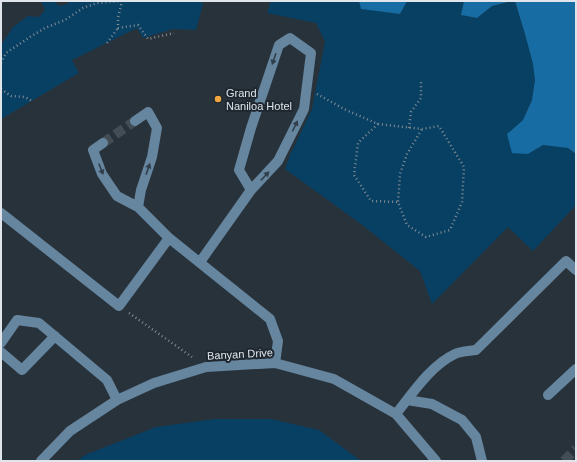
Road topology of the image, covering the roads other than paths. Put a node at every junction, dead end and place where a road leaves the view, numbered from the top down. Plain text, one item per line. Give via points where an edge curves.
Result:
1 (135, 121) tunnel mouth
2 (103, 143) tunnel mouth
3 (251, 190) junction
4 (138, 207) junction
5 (1, 213) edge
6 (169, 238) junction
7 (200, 262) junction
8 (576, 270) edge
9 (55, 336) junction
10 (1, 343) edge
11 (1, 352) edge
12 (275, 363) junction
13 (576, 369) edge
14 (548, 395) dead end
15 (117, 400) junction
16 (407, 400) junction
17 (396, 414) junction
18 (41, 461) edge
19 (436, 461) edge
20 (482, 461) edge

4 -> 1 street via 157,128 148,112
2 -> 4 street via 93,150 102,174 117,196
3 -> 3 street via 278,161 304,109 311,53 290,38 279,45 239,170
3 - 7 street
4 - 6 street
5 - 6 street via 119,306
6 - 7 street
7 - 12 street via 270,319 278,341
8 - 16 street via 566,261 476,350 456,353 435,367
9 - 10 street via 39,323 17,320
9 - 11 street via 22,370
9 - 15 street via 107,380
12 - 15 street, Banyan Drive via 206,367 154,383
12 - 17 street, Banyan Drive via 334,379
13 - 14 street
15 - 18 street, Banyan Drive via 70,431
16 - 17 street
16 - 20 street via 432,404 462,420 476,437
17 - 19 street, Banyan Drive

